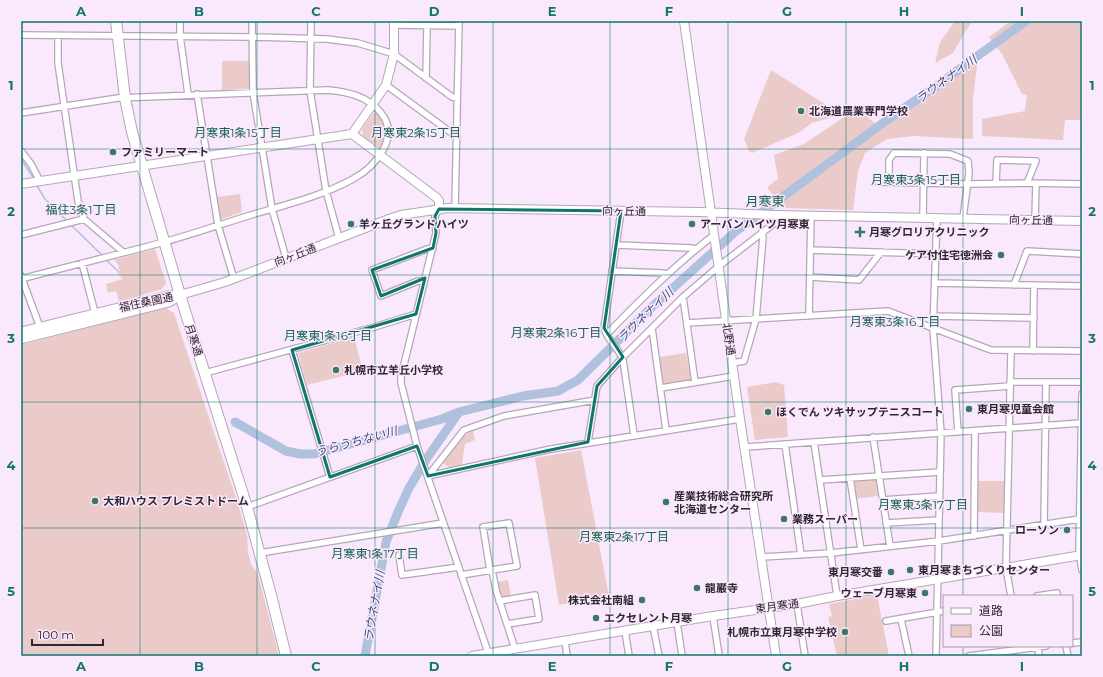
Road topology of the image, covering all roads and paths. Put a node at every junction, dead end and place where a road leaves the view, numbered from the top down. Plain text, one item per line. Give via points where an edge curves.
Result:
1 (116, 21) edge
2 (180, 21) edge
3 (252, 21) edge
4 (311, 21) edge
5 (684, 21) edge
6 (394, 23) edge
7 (459, 24) edge
8 (427, 26) junction
9 (21, 35) edge
10 (117, 35) junction
11 (58, 36) junction
12 (180, 36) junction
13 (251, 37) junction
14 (311, 39) junction
15 (394, 54) junction
16 (426, 78) junction
17 (386, 85) junction
18 (310, 90) junction
19 (253, 92) junction
20 (188, 94) junction
21 (197, 94) junction
22 (125, 98) junction
23 (457, 98) junction
24 (373, 104) junction
25 (65, 106) junction
26 (21, 113) edge
27 (352, 134) junction
28 (457, 137) junction
29 (317, 139) junction
30 (262, 147) junction
31 (21, 151) edge
32 (924, 153) junction
33 (207, 155) junction
34 (379, 155) junction
35 (142, 166) junction
36 (75, 176) junction
37 (36, 181) junction
38 (878, 182) dead end
39 (889, 182) junction
40 (924, 183) junction
41 (1027, 183) junction
42 (1036, 183) junction
43 (21, 184) edge
44 (967, 184) junction
45 (996, 184) junction
46 (1082, 184) edge
47 (326, 191) junction
48 (456, 208) junction
49 (272, 209) junction
50 (439, 210) junction
51 (621, 211) junction
52 (711, 212) junction
53 (781, 215) junction
54 (811, 215) junction
55 (923, 218) junction
56 (937, 218) junction
57 (963, 218) junction
58 (84, 219) junction
59 (1035, 220) junction
60 (1082, 220) edge
61 (218, 225) junction
62 (762, 232) junction
63 (21, 236) edge
64 (714, 237) junction
65 (339, 238) junction
66 (165, 242) junction
67 (616, 245) junction
68 (433, 248) junction
69 (696, 249) junction
70 (810, 250) junction
71 (123, 252) junction
72 (880, 252) junction
73 (935, 254) junction
74 (1082, 254) edge
75 (286, 258) junction
76 (82, 263) junction
77 (718, 265) junction
78 (612, 271) junction
79 (667, 274) junction
80 (810, 277) junction
81 (21, 278) edge
82 (234, 278) junction
83 (424, 282) junction
84 (935, 283) junction
85 (1014, 285) junction
86 (1034, 286) junction
87 (1082, 286) edge
88 (180, 295) junction
89 (683, 297) junction
90 (95, 313) junction
91 (416, 314) junction
92 (808, 316) junction
93 (934, 316) junction
94 (1034, 318) junction
95 (756, 319) junction
96 (727, 320) junction
97 (687, 323) junction
98 (652, 328) junction
99 (933, 328) junction
100 (41, 330) junction
101 (21, 332) edge
102 (607, 334) junction
103 (21, 339) edge
104 (292, 350) junction
105 (1033, 350) junction
106 (1011, 351) junction
107 (1082, 351) edge
108 (622, 357) junction
109 (733, 364) junction
110 (205, 373) junction
111 (734, 376) junction
112 (696, 382) junction
113 (1046, 382) junction
114 (1082, 382) edge
115 (1010, 384) junction
116 (661, 388) junction
117 (1082, 394) edge
118 (595, 400) junction
119 (740, 419) junction
120 (1082, 423) edge
121 (1045, 426) junction
122 (1010, 428) junction
123 (666, 430) junction
124 (975, 431) junction
125 (958, 432) junction
126 (941, 433) junction
127 (634, 435) junction
128 (873, 437) junction
129 (588, 442) junction
130 (814, 442) junction
131 (785, 444) junction
132 (417, 446) junction
133 (745, 446) junction
134 (1082, 446) edge
135 (940, 472) junction
136 (428, 476) junction
137 (878, 476) junction
138 (330, 477) junction
139 (850, 478) junction
140 (820, 480) junction
141 (1081, 493) edge
142 (940, 496) junction
143 (883, 500) junction
144 (247, 507) junction
145 (939, 520) junction
146 (1080, 521) edge
147 (443, 523) junction
148 (886, 523) junction
149 (1044, 524) junction
150 (1008, 530) junction
151 (974, 536) junction
152 (939, 541) junction
153 (890, 546) junction
154 (861, 550) junction
155 (260, 553) junction
156 (831, 553) junction
157 (399, 554) dead end
158 (801, 554) junction
159 (1081, 555) edge
160 (761, 558) junction
161 (459, 567) junction
162 (1006, 568) junction
163 (491, 570) junction
164 (1082, 570) edge
165 (461, 575) junction
166 (938, 579) junction
167 (1011, 595) edge
168 (1044, 595) edge
169 (1057, 595) edge
170 (837, 596) junction
171 (499, 601) junction
172 (797, 604) junction
173 (768, 607) junction
174 (943, 611) edge
175 (937, 612) junction
176 (713, 616) junction
177 (901, 619) junction
178 (886, 621) dead end
179 (677, 622) junction
180 (507, 624) junction
181 (653, 626) junction
182 (625, 631) junction
183 (565, 641) junction
184 (1038, 647) edge
185 (1007, 648) edge
186 (516, 649) junction
187 (489, 655) edge
188 (286, 656) edge
189 (472, 656) edge
190 (567, 656) edge
191 (629, 656) edge
192 (659, 656) edge
193 (682, 656) edge
194 (719, 656) edge
195 (776, 656) edge
196 (805, 656) edge
197 (909, 656) edge
198 (936, 656) edge
199 (969, 656) edge
200 (1039, 656) edge

1 - 10 highway, 月寒通
2 - 12 street
3 - 13 street
4 - 14 street
5 - 52 street, 北野通
6 - 8 street
6 - 15 street
7 - 8 street
7 - 23 street
8 - 16 street
9 - 11 street
10 - 11 street
10 - 12 street
10 - 22 highway, 月寒通
11 - 25 street via 58,63
12 - 13 street
12 - 20 street
13 - 14 street
13 - 19 street
14 - 15 street via 358,43
14 - 18 street
15 - 16 street
15 - 17 street
16 - 23 street
17 - 24 street
17 - 28 street
18 - 19 street
18 - 24 street via 346,92
18 - 29 street
19 - 21 street
19 - 30 street
20 - 21 street
20 - 22 street
21 - 33 street
22 - 25 street
22 - 35 highway, 月寒通
23 - 28 street
24 - 27 street
24 - 34 street via 384,116 388,126 388,140
25 - 26 street
25 - 36 street
27 - 29 street
27 - 34 street
28 - 48 street
29 - 30 street
29 - 47 street
30 - 33 street
30 - 49 street
31 - 37 street via 31,164
32 - 39 street via 894,152 889,160
32 - 40 street
32 - 44 street via 950,154 968,161
33 - 35 street
33 - 61 street
34 - 47 street via 354,178
34 - 50 street via 437,198
35 - 36 street
35 - 66 highway, 月寒通
36 - 37 street
36 - 58 street via 78,201
37 - 43 street
38 - 39 street
39 - 40 street
40 - 44 street
40 - 55 street
41 - 42 street
41 - 45 street
41 - 45 street via 1036,161 997,160
42 - 46 street
42 - 59 street
44 - 45 street
44 - 57 street
47 - 49 street
47 - 65 street
48 - 50 street, 向ヶ丘通
48 - 51 street, 向ヶ丘通
49 - 61 street
49 - 75 street
50 - 65 street, 向ヶ丘通 via 401,215
50 - 68 street via 435,216 436,233
51 - 52 street, 向ヶ丘通
51 - 67 street
52 - 53 street, 向ヶ丘通
52 - 64 street, 北野通
53 - 54 street, 向ヶ丘通
53 - 62 street
54 - 55 street, 向ヶ丘通
54 - 70 street
55 - 56 street, 向ヶ丘通
56 - 57 street, 向ヶ丘通
56 - 73 street
57 - 59 street, 向ヶ丘通
58 - 63 street
58 - 71 street
59 - 60 street, 向ヶ丘通
61 - 66 street
61 - 82 street
62 - 77 street
62 - 95 street
64 - 69 street
64 - 77 street, 北野通
65 - 75 street, 向ヶ丘通
66 - 71 street
66 - 88 highway, 月寒通
67 - 69 street
67 - 78 street
68 - 83 street
68 - 83 street via 427,248 372,270 381,296 418,281
69 - 79 street
70 - 72 street
70 - 80 street
71 - 76 street
72 - 73 street
72 - 80 street via 858,280
73 - 84 street
74 - 85 street via 1027,251
75 - 82 street, 向ヶ丘通
76 - 81 street
76 - 90 street
77 - 89 street
77 - 96 street, 北野通
78 - 79 street
78 - 102 street via 604,328
79 - 102 street
80 - 92 street
81 - 100 street
82 - 88 street, 向ヶ丘通
83 - 91 street
84 - 85 street
84 - 93 street
85 - 86 street
86 - 87 street
86 - 94 street
88 - 90 main road, 福住桑園通
88 - 100 main road, 福住桑園通 via 169,302
88 - 110 highway, 月寒通
89 - 97 street
89 - 98 street
90 - 100 main road, 福住桑園通
91 - 104 street
91 - 132 street via 401,377
92 - 95 street
92 - 99 street via 888,311
93 - 94 street
93 - 99 street
94 - 105 street
95 - 96 street
95 - 109 street via 744,361
96 - 97 street
96 - 109 street, 北野通
97 - 112 street
98 - 108 street
98 - 116 street
99 - 106 street via 991,350
99 - 126 street
100 - 101 main road, 福住桑園通
100 - 103 main road, 福住桑園通
102 - 108 street
104 - 110 street
104 - 138 street
105 - 106 street
105 - 107 street
106 - 115 street
108 - 118 street via 597,386
108 - 127 street
109 - 111 street, 北野通
110 - 144 highway, 月寒通
111 - 112 street
111 - 119 street, 北野通
112 - 116 street
113 - 114 street
113 - 115 street
113 - 121 street
115 - 122 street
115 - 125 street via 955,390
116 - 123 street
117 - 120 street
118 - 129 street
118 - 136 street via 504,416 464,430
119 - 123 street
119 - 133 street, 北野通
120 - 121 street
120 - 134 street
121 - 122 street
121 - 149 street
122 - 124 street
122 - 150 street
123 - 127 street
124 - 125 street
124 - 151 street
125 - 126 street
126 - 128 street
126 - 135 street
127 - 129 street
128 - 130 street
128 - 137 street
129 - 136 street
130 - 131 street
130 - 140 street
131 - 133 street
131 - 158 street
132 - 136 street
132 - 138 street
133 - 160 street, 北野通
134 - 141 street
135 - 137 street
135 - 142 street
136 - 147 street
137 - 139 street
137 - 143 street
138 - 144 street
139 - 140 street
139 - 154 street
140 - 156 street
141 - 146 street
142 - 143 street
142 - 145 street
143 - 148 street
144 - 155 highway, 月寒通
145 - 148 street
145 - 152 street
146 - 149 street
146 - 159 street
147 - 155 street
147 - 161 street
148 - 153 street
149 - 150 street
150 - 151 street
150 - 162 street
151 - 152 street
152 - 153 street
152 - 166 street
153 - 154 street
154 - 156 street
155 - 188 highway, 月寒通
156 - 158 street
156 - 170 street
157 - 161 street via 402,575
158 - 160 street
159 - 162 street, 東月寒通
159 - 164 street
160 - 173 street, 北野通
161 - 165 street
162 - 166 street, 東月寒通
162 - 167 street
163 - 163 street via 483,527 509,523 517,566
163 - 165 street
163 - 171 street
165 - 187 street
166 - 170 street, 東月寒通
166 - 175 street
168 - 169 street
170 - 172 street, 東月寒通
171 - 180 street
171 - 180 street via 535,595 539,619
172 - 173 street, 東月寒通
172 - 196 street
173 - 176 street, 東月寒通
173 - 195 street, 北野通
174 - 175 street
175 - 177 street
175 - 198 street
176 - 179 street, 東月寒通
176 - 194 street
177 - 178 street
177 - 197 street
179 - 181 street, 東月寒通
179 - 193 street
180 - 186 street
181 - 182 street, 東月寒通
181 - 192 street
182 - 183 street, 東月寒通
182 - 191 street
183 - 186 street, 東月寒通
183 - 190 street
184 - 185 street
184 - 200 street
185 - 199 street
186 - 187 street, 東月寒通
187 - 189 street, 東月寒通

